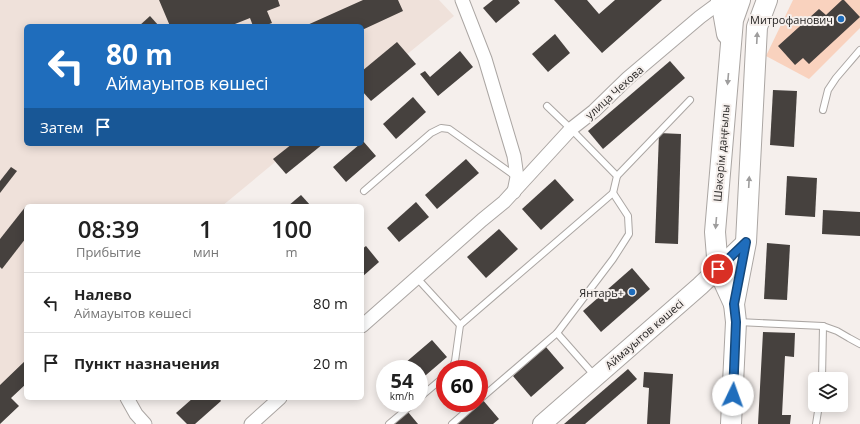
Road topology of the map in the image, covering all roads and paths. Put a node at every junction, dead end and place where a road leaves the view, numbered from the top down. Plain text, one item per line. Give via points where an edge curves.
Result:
1 (462, 0) edge
2 (726, 0) edge
3 (767, 0) edge
4 (860, 50) edge
5 (690, 100) dead end
6 (547, 106) dead end
7 (823, 110) dead end
8 (571, 129) junction
9 (617, 176) junction
10 (517, 177) junction
11 (364, 191) dead end
12 (514, 192) junction
13 (613, 193) junction
14 (746, 242) junction
15 (718, 269) junction
16 (416, 277) junction
17 (735, 313) junction
18 (364, 324) edge
19 (460, 325) junction
20 (823, 326) junction
21 (557, 333) junction
22 (860, 344) edge
23 (455, 360) edge
24 (822, 372) edge
25 (595, 377) junction
26 (436, 384) edge
27 (428, 390) edge
28 (488, 392) edge
29 (128, 400) edge
30 (278, 400) edge
31 (403, 412) edge
32 (466, 412) edge
33 (818, 412) edge
34 (145, 424) edge
35 (251, 424) edge
36 (389, 424) edge
37 (452, 424) edge
38 (542, 424) edge
39 (731, 424) edge
40 (816, 424) edge

1 - 10 street via 486,59 514,156
2 - 8 street, улица Чехова via 700,17
2 -> 15 main road, Шәкәрім даңғылы via 732,20 715,232
14 -> 3 main road, Шәкәрім даңғылы via 757,27
4 - 7 lane via 828,90
5 - 9 lane
6 - 8 lane
8 - 9 lane
8 - 12 street, улица Чехова
9 - 13 lane
10 - 11 lane via 449,129 441,128 431,133
10 - 12 street
12 - 16 street, улица Чехова
13 - 19 lane
13 - 21 lane via 628,216 629,234
14 - 15 street, Аймауытов көшесі
14 - 17 main road, Шәкәрім даңғылы
15 - 17 main road, Шәкәрім даңғылы
15 - 25 street, Аймауытов көшесі
16 - 18 street, улица Чехова
16 - 19 lane
17 - 20 lane
17 - 39 main road, Шәкәрім даңғылы
19 - 23 lane
20 - 22 lane
20 - 24 lane
21 - 25 lane
21 - 28 lane
25 - 38 street, Аймауытов көшесі
26 - 27 lane
29 - 34 street
30 - 35 street
31 - 36 lane
32 - 37 lane
33 - 40 lane

